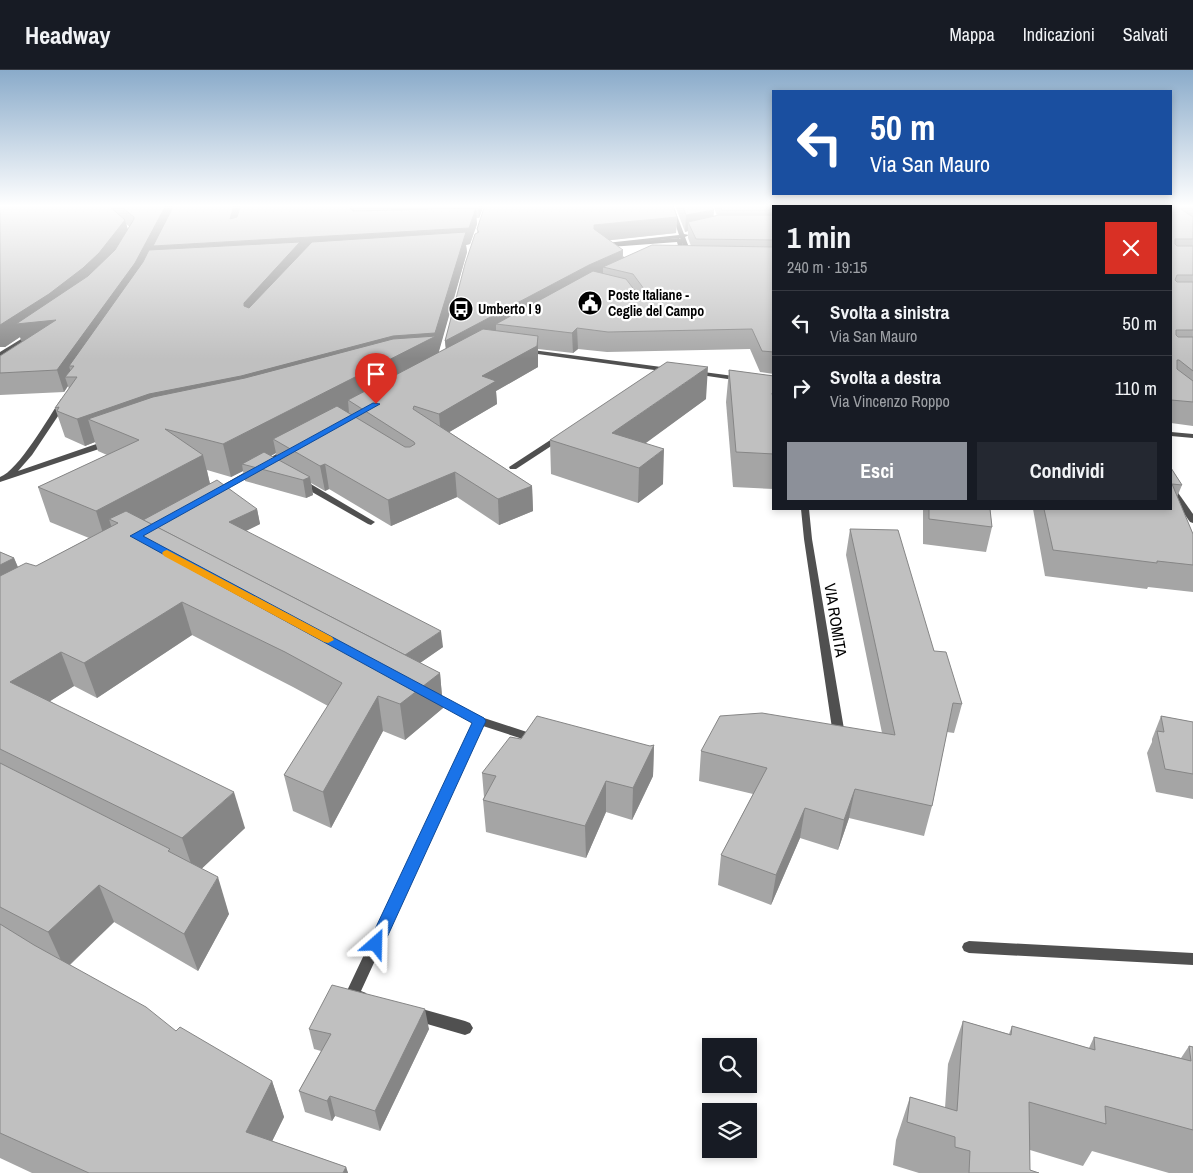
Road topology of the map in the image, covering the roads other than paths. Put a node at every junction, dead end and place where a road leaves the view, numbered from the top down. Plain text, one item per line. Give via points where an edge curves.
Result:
1 (614, 256) edge
2 (620, 256) edge
3 (660, 256) edge
4 (691, 256) edge
5 (692, 260) junction
6 (701, 260) edge
7 (630, 268) junction
8 (623, 272) edge
9 (41, 328) edge
10 (513, 350) edge
11 (0, 355) edge
12 (668, 370) junction
13 (678, 371) edge
14 (687, 372) edge
15 (660, 375) edge
16 (745, 380) edge
17 (67, 396) edge
18 (570, 431) edge
19 (1172, 434) edge
20 (1193, 436) edge
21 (115, 440) edge
22 (300, 445) edge
23 (513, 466) dead end
24 (291, 476) edge
25 (9, 477) junction
26 (0, 480) edge
27 (1172, 491) edge
28 (201, 499) edge
29 (805, 510) edge
30 (1193, 520) edge
31 (371, 522) dead end
32 (419, 689) edge
33 (480, 721) junction
34 (839, 735) edge
35 (543, 741) edge
36 (969, 947) dead end
37 (1193, 959) edge
38 (371, 1000) edge
39 (399, 1009) edge
40 (465, 1028) dead end

1 - 7 street
2 - 3 street via 630,264
4 - 5 street
5 - 6 street
5 - 7 street via 650,259
7 - 8 street
9 - 11 street
10 - 12 street
12 - 13 street
12 - 15 street
14 - 16 street
17 - 25 street
18 - 23 street
19 - 20 street
21 - 25 street
22 - 28 street via 271,465
24 - 31 street
25 - 26 street
27 - 30 street
29 - 34 street, VIA ROMITA
32 - 33 street
33 - 35 street
33 - 38 street via 352,995
36 - 37 street
39 - 40 street

